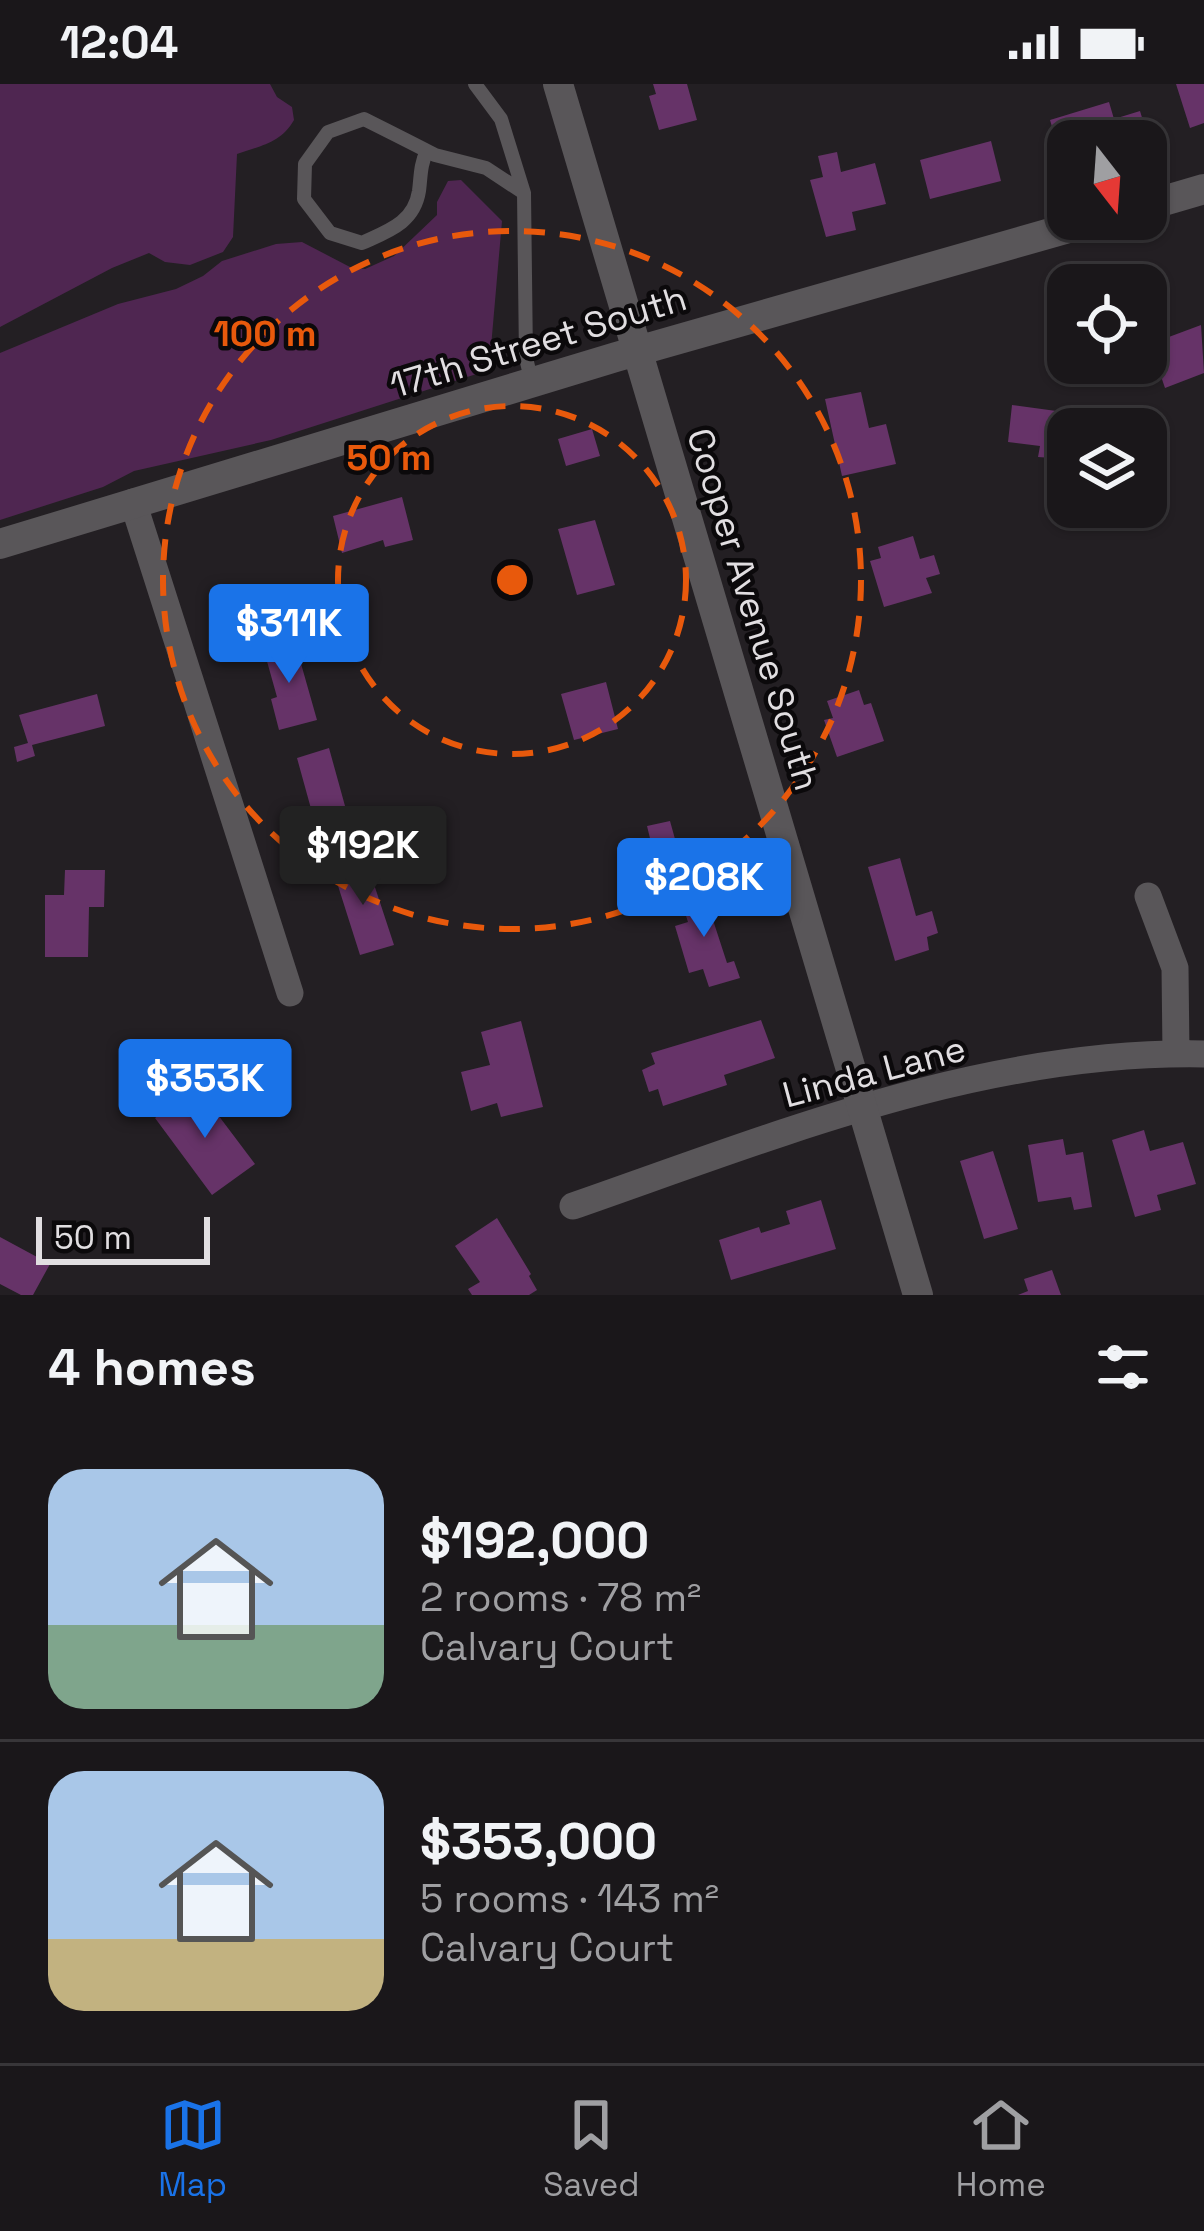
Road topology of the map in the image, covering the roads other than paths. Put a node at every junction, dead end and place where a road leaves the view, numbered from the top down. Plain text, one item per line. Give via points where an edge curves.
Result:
1 (475, 84) edge
2 (558, 84) edge
3 (427, 151) junction
4 (1204, 189) edge
5 (524, 193) junction
6 (1167, 200) edge
7 (1047, 234) edge
8 (637, 351) junction
9 (532, 382) junction
10 (133, 502) junction
11 (0, 544) edge
12 (1148, 896) dead end
13 (290, 993) dead end
14 (1190, 1053) edge
15 (861, 1105) junction
16 (572, 1206) dead end
17 (918, 1295) edge

1 - 5 lane via 501,119
2 - 8 street, Cooper Avenue South
3 - 3 lane via 364,119 328,132 304,164 304,200 330,233 362,243 404,223 419,197
3 - 5 lane via 486,168
4 - 6 street
5 - 9 lane
7 - 8 street, 17th Street South
8 - 9 street, 17th Street South
8 - 15 street, Cooper Avenue South
9 - 10 street, 17th Street South
10 - 11 street, 17th Street South
10 - 13 street
12 - 14 street via 1175,968
14 - 15 street, Linda Lane via 1056,1063
15 - 16 street, Linda Lane
15 - 17 street, Cooper Avenue South

